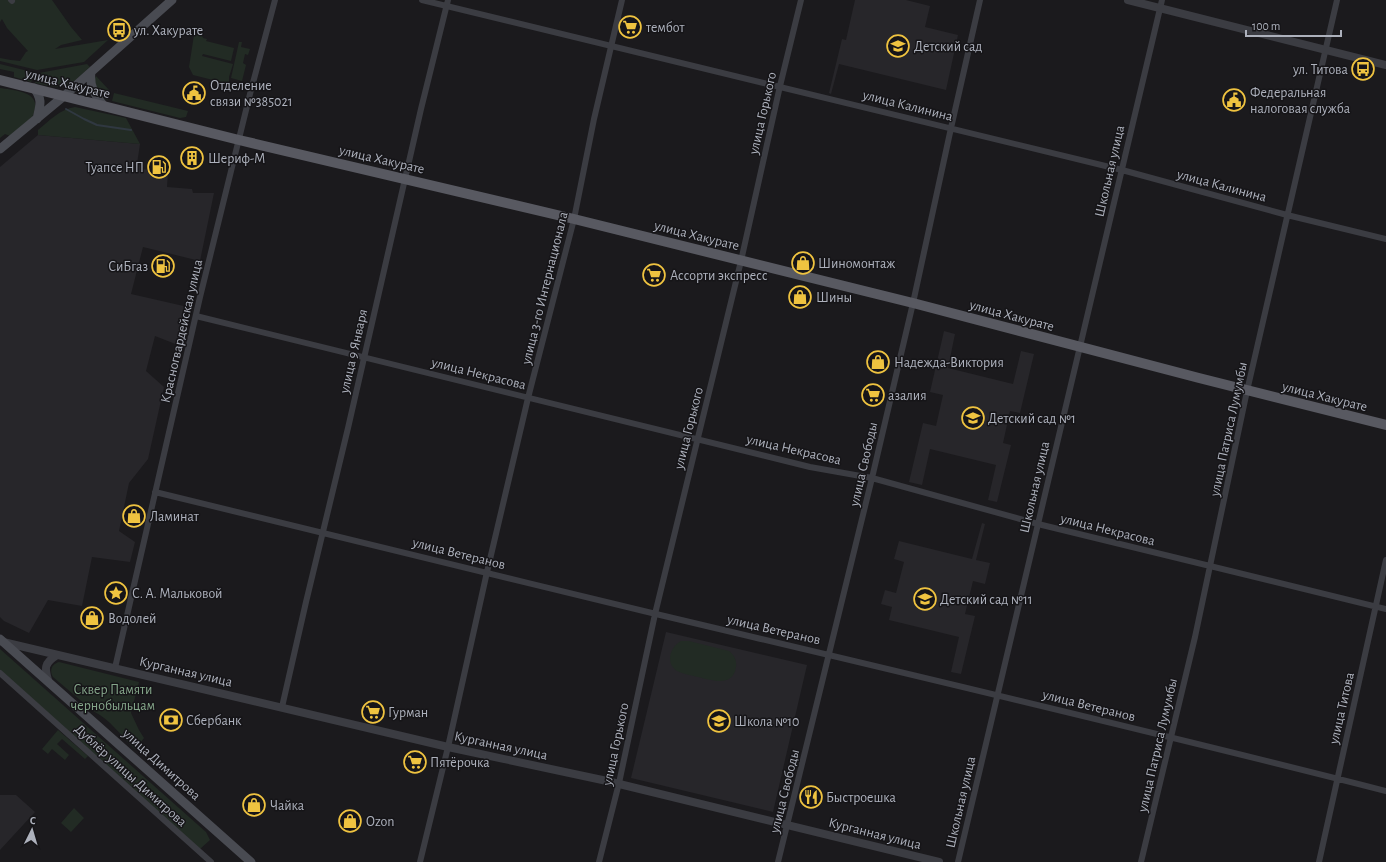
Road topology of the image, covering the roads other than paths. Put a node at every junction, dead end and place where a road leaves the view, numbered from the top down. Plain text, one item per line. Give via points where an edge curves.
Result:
1 (172, 0) edge
2 (275, 0) edge
3 (422, 0) edge
4 (622, 0) edge
5 (801, 0) edge
6 (980, 0) edge
7 (1128, 0) edge
8 (1337, 0) edge
9 (448, 3) edge
10 (1161, 4) edge
11 (611, 45) junction
12 (1326, 50) junction
13 (1386, 65) edge
14 (91, 72) junction
15 (0, 80) edge
16 (780, 86) junction
17 (34, 88) junction
18 (64, 96) junction
19 (104, 106) junction
20 (37, 119) junction
21 (951, 128) junction
22 (239, 140) junction
23 (0, 149) edge
24 (1122, 170) junction
25 (406, 179) junction
26 (1287, 215) junction
27 (574, 219) junction
28 (1386, 239) edge
29 (741, 261) junction
30 (913, 303) junction
31 (196, 316) junction
32 (1080, 347) junction
33 (364, 357) junction
34 (1247, 391) junction
35 (528, 398) junction
36 (1386, 425) edge
37 (698, 439) junction
38 (872, 478) junction
39 (155, 492) junction
40 (1038, 524) junction
41 (323, 532) junction
42 (1386, 560) edge
43 (1211, 567) junction
44 (487, 572) junction
45 (1376, 607) junction
46 (1386, 610) edge
47 (655, 614) junction
48 (2, 640) edge
49 (57, 655) junction
50 (830, 655) junction
51 (115, 668) junction
52 (0, 673) edge
53 (49, 683) junction
54 (998, 695) junction
55 (282, 707) junction
56 (1170, 737) junction
57 (448, 747) junction
58 (1337, 778) junction
59 (619, 784) junction
60 (1386, 791) edge
61 (788, 825) junction
62 (211, 862) edge
63 (251, 862) edge
64 (420, 862) edge
65 (599, 862) edge
66 (778, 862) edge
67 (939, 862) edge
68 (958, 862) edge
69 (1141, 862) edge
70 (1319, 862) edge

1 - 14 main road
2 - 22 street, Красногвардейская улица
3 - 9 street, улица Калинина
4 - 11 street, улица 3-го Интернационала
5 - 16 street, улица Горького
6 - 21 street, улица Свободы
7 - 10 street
8 - 12 street, улица Патриса Лумумбы
9 - 11 street, улица Калинина
9 - 25 street, улица 9 Января
10 - 12 street
10 - 24 street, Школьная улица
11 - 16 street, улица Калинина
11 - 27 street, улица 3-го Интернационала
12 - 13 street
12 - 26 street, улица Патриса Лумумбы
14 - 18 main road
14 - 19 main road via 93,92
15 - 17 main road, улица Хакурате
16 - 21 street, улица Калинина
16 - 29 street, улица Горького
17 - 18 main road, улица Хакурате
17 - 20 main road via 40,99
18 - 19 main road, улица Хакурате
18 - 20 main road
19 - 22 main road, улица Хакурате
20 - 23 main road
21 - 24 street, улица Калинина
21 - 30 street, улица Свободы
22 - 25 main road, улица Хакурате
22 - 31 street, Красногвардейская улица
24 - 26 street, улица Калинина
24 - 32 street, Школьная улица
25 - 27 main road, улица Хакурате
25 - 33 street, улица 9 Января
26 - 28 street, улица Калинина
26 - 34 street, улица Патриса Лумумбы
27 - 29 main road, улица Хакурате
27 - 35 street, улица 3-го Интернационала
29 - 30 main road, улица Хакурате
29 - 37 street, улица Горького
30 - 32 main road, улица Хакурате
30 - 38 street, улица Свободы
31 - 33 street, улица Некрасова
31 - 39 street, Красногвардейская улица
32 - 34 main road, улица Хакурате
32 - 40 street, Школьная улица
33 - 35 street, улица Некрасова
33 - 41 street, улица 9 Января
34 - 36 main road, улица Хакурате
34 - 43 street, улица Патриса Лумумбы
35 - 37 street, улица Некрасова
35 - 44 street, улица 3-го Интернационала
37 - 38 street, улица Некрасова via 810,467
37 - 47 street, улица Горького
38 - 40 street, улица Некрасова
38 - 50 street, улица Свободы
39 - 41 street, улица Ветеранов
39 - 51 street, Красногвардейская улица
40 - 43 street, улица Некрасова
40 - 54 street, Школьная улица
41 - 44 street, улица Ветеранов
41 - 55 street, улица 9 Января
42 - 45 street, улица Титова
43 - 45 street, улица Некрасова
43 - 56 street, улица Патриса Лумумбы
44 - 47 street, улица Ветеранов
44 - 57 street, улица 3-го Интернационала
45 - 46 street, улица Некрасова
45 - 58 street, улица Титова
47 - 50 street, улица Ветеранов
47 - 59 street, улица Горького
48 - 49 street, Курганная улица
48 - 53 main road, улица Димитрова
49 - 51 street, Курганная улица
49 - 53 street via 46,665
50 - 54 street, улица Ветеранов
50 - 61 street, улица Свободы
51 - 55 street, Курганная улица
52 - 62 street, Дублёр улицы Димитрова
53 - 63 main road, улица Димитрова
54 - 56 street, улица Ветеранов
54 - 68 street, Школьная улица
55 - 57 street, Курганная улица
56 - 58 street, улица Ветеранов
56 - 69 street, улица Патриса Лумумбы
57 - 59 street, Курганная улица
57 - 64 street, улица 3-го Интернационала
58 - 60 street, улица Ветеранов
58 - 70 street, улица Титова
59 - 61 street, Курганная улица
59 - 65 street, улица Горького
61 - 66 street, улица Свободы
61 - 67 street, Курганная улица

